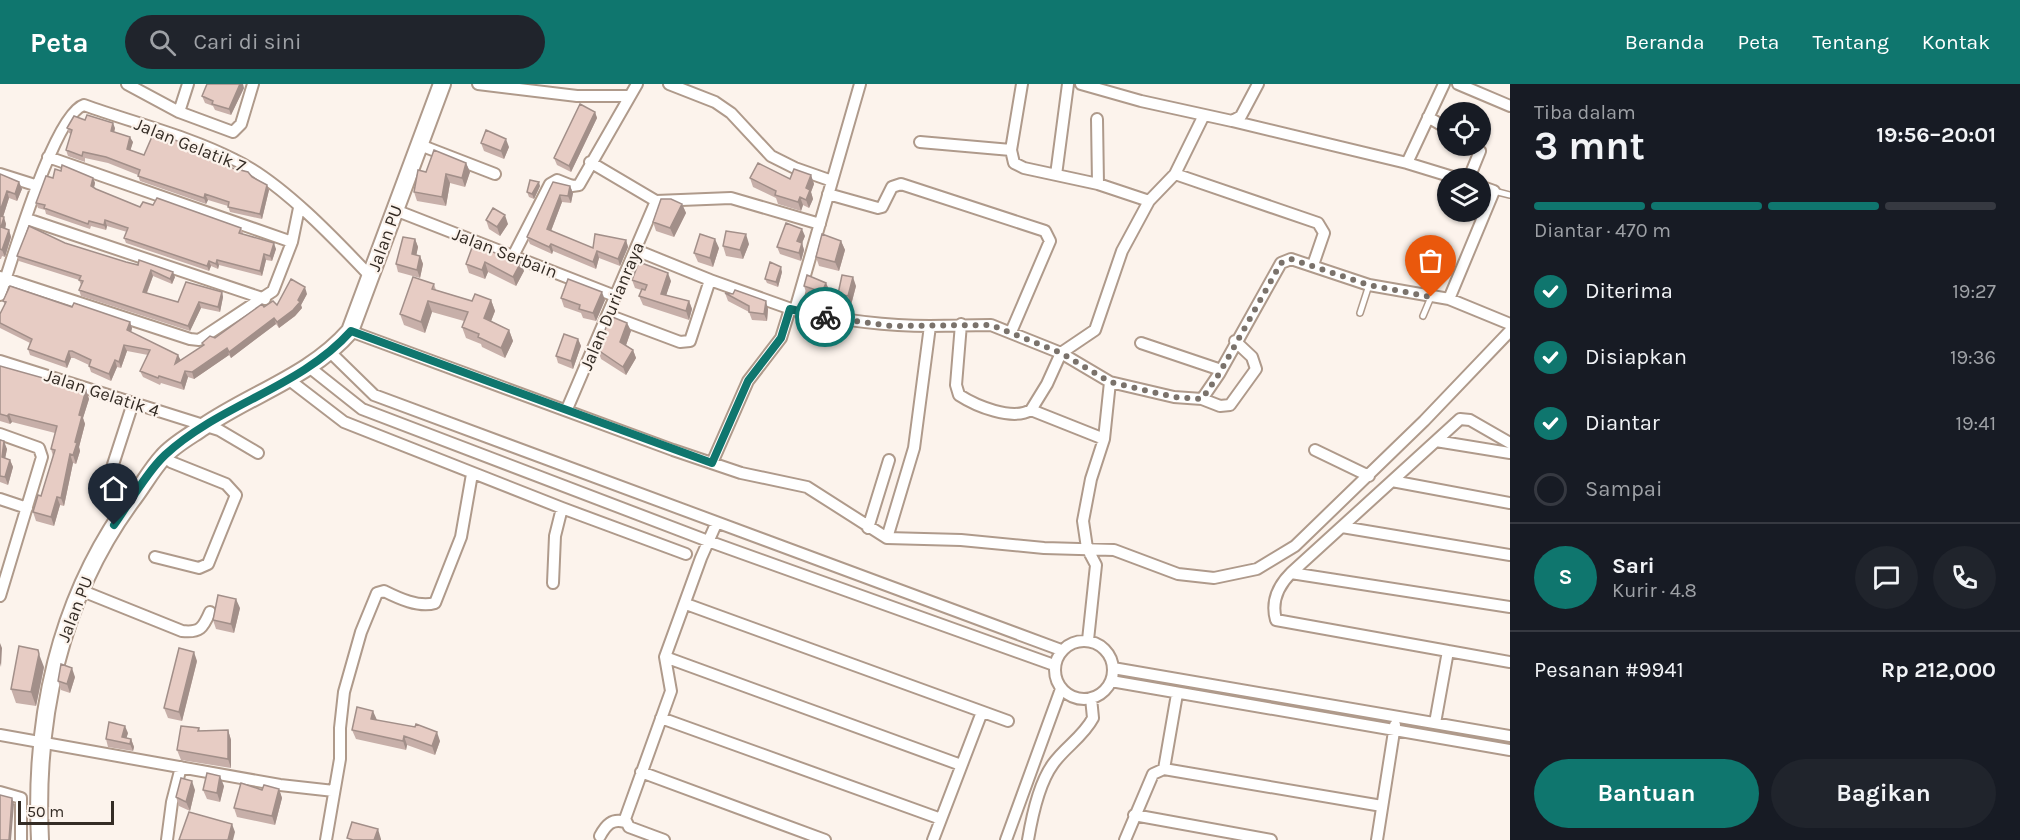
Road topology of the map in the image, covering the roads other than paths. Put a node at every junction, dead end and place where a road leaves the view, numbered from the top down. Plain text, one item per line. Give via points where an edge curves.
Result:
1 (188, 84) edge
2 (253, 84) edge
3 (442, 84) edge
4 (478, 84) edge
5 (637, 84) edge
6 (669, 84) edge
7 (860, 84) edge
8 (1022, 84) edge
9 (1068, 84) edge
10 (1081, 84) edge
11 (1258, 84) edge
12 (1444, 84) edge
13 (1458, 84) edge
14 (128, 85) edge
15 (630, 96) junction
16 (1510, 106) edge
17 (179, 112) junction
18 (1204, 115) junction
19 (1428, 117) junction
20 (1097, 120) dead end
21 (1232, 121) junction
22 (1437, 122) edge
23 (920, 142) dead end
24 (420, 146) junction
25 (1011, 150) junction
26 (48, 157) junction
27 (590, 162) junction
28 (1407, 163) junction
29 (1437, 172) edge
30 (0, 174) edge
31 (495, 174) dead end
32 (1175, 174) junction
33 (1056, 175) junction
34 (832, 181) junction
35 (1098, 184) junction
36 (38, 186) junction
37 (1491, 190) edge
38 (1494, 191) junction
39 (828, 194) junction
40 (1510, 195) edge
41 (656, 201) junction
42 (1149, 201) junction
43 (299, 207) junction
44 (395, 210) junction
45 (27, 219) junction
46 (820, 224) junction
47 (292, 242) junction
48 (636, 250) junction
49 (513, 256) junction
50 (1313, 265) junction
51 (370, 277) junction
52 (3, 278) edge
53 (710, 280) junction
54 (1369, 285) junction
55 (0, 295) edge
56 (615, 296) junction
57 (1431, 297) junction
58 (265, 299) junction
59 (1449, 299) junction
60 (792, 309) junction
61 (1360, 314) dead end
62 (608, 315) junction
63 (1423, 316) dead end
64 (961, 324) junction
65 (1510, 324) edge
66 (930, 326) junction
67 (351, 331) junction
68 (1510, 331) edge
69 (1011, 332) junction
70 (1235, 341) junction
71 (1141, 343) dead end
72 (330, 352) junction
73 (1061, 353) junction
74 (0, 361) edge
75 (309, 366) junction
76 (1221, 370) junction
77 (288, 379) junction
78 (1110, 382) junction
79 (1202, 399) junction
80 (133, 403) junction
81 (567, 409) junction
82 (1031, 410) junction
83 (204, 426) junction
84 (0, 434) edge
85 (1104, 439) junction
86 (1436, 441) junction
87 (1510, 443) edge
88 (1315, 450) dead end
89 (258, 453) dead end
90 (1510, 453) edge
91 (164, 456) junction
92 (889, 460) dead end
93 (712, 463) junction
94 (472, 474) junction
95 (1369, 476) junction
96 (1392, 481) junction
97 (0, 499) edge
98 (131, 501) junction
99 (1510, 503) edge
100 (27, 508) junction
101 (562, 508) junction
102 (716, 524) junction
103 (1342, 527) junction
104 (868, 528) junction
105 (887, 538) junction
106 (708, 541) junction
107 (1087, 548) junction
108 (686, 554) dead end
109 (1510, 555) edge
110 (155, 557) dead end
111 (4, 563) edge
112 (1291, 573) junction
113 (553, 583) dead end
114 (80, 590) junction
115 (0, 596) edge
116 (686, 604) junction
117 (1510, 607) edge
118 (210, 612) dead end
119 (1088, 640) junction
120 (1061, 650) junction
121 (1448, 651) junction
122 (665, 657) junction
123 (1510, 662) edge
124 (1054, 665) junction
125 (1113, 668) junction
126 (1111, 681) junction
127 (1061, 689) junction
128 (1177, 694) junction
129 (1091, 698) junction
130 (982, 712) junction
131 (1397, 716) junction
132 (661, 718) junction
133 (1008, 721) dead end
134 (1435, 723) junction
135 (1395, 730) junction
136 (0, 735) edge
137 (1510, 736) edge
138 (41, 742) junction
139 (1510, 750) edge
140 (961, 765) junction
141 (181, 767) junction
142 (1164, 769) junction
143 (641, 772) junction
144 (334, 791) junction
145 (0, 792) edge
146 (1382, 806) junction
147 (1134, 815) junction
148 (941, 819) junction
149 (625, 822) junction
150 (600, 836) dead end
151 (21, 840) edge
152 (40, 840) edge
153 (167, 840) edge
154 (326, 840) edge
155 (664, 840) edge
156 (825, 840) edge
157 (933, 840) edge
158 (1006, 840) edge
159 (1028, 840) edge
160 (1125, 840) edge
161 (1271, 840) edge
162 (1377, 840) edge

1 - 17 street
2 - 17 street via 236,131
3 - 24 street, Jalan PU
4 - 15 street via 577,96
5 - 15 street
6 - 34 street via 715,102 746,127 771,156
7 - 34 street
8 - 25 street
9 - 33 street
10 - 18 street
11 - 21 street via 1241,116
12 - 19 street
13 - 16 street
14 - 17 street
15 - 27 street
18 - 21 street
18 - 32 street
19 - 22 street
19 - 28 street
20 - 35 street
21 - 28 street
23 - 25 street
24 - 31 street
24 - 44 street, Jalan PU
25 - 33 street via 1014,163
26 - 36 street
26 - 43 street, Jalan Gelatik 7 via 73,111 84,105 236,160
26 - 47 street
27 - 41 street
27 - 49 street via 579,185 556,180 550,184
28 - 29 street
30 - 36 street
32 - 42 street
32 - 50 street via 1318,224 1324,233
33 - 35 street
34 - 39 street
35 - 42 street
36 - 45 street
37 - 38 street
38 - 40 lane
38 - 59 street
39 - 46 street
39 - 69 street via 878,208 892,187 901,184 1045,231 1050,241
41 - 46 street via 740,199
41 - 48 street, Jalan Durianraya
42 - 73 street via 1122,251 1095,330
43 - 47 street
43 - 51 street, Jalan Gelatik 7
44 - 49 street, Jalan Serbain
44 - 51 street, Jalan PU
45 - 52 street
45 - 58 street
46 - 60 street
47 - 58 street via 278,281
48 - 53 street
48 - 56 street, Jalan Durianraya
49 - 56 street, Jalan Serbain
50 - 54 street
50 - 70 street via 1291,259 1281,263
51 - 67 street, Jalan PU
52 - 55 street
52 - 58 street via 199,340
53 - 60 street
53 - 62 street via 688,343
54 - 57 street
54 - 61 lane
56 - 62 street, Jalan Durianraya
57 - 59 street
57 - 63 lane
59 - 65 street
60 - 66 street via 843,321
60 - 93 street via 781,338 748,381
62 - 81 street, Jalan Durianraya
64 - 66 street
64 - 69 street via 991,325
64 - 82 street via 958,395 1012,415
66 - 105 street via 914,448
67 - 72 street, Jalan PU
67 - 81 street
68 - 95 street
69 - 73 street
70 - 76 street
70 - 79 street via 1252,357 1256,369 1230,405
71 - 76 street
72 - 75 street, Jalan PU
72 - 102 street via 374,395
73 - 78 street
73 - 82 street
74 - 80 street, Jalan Gelatik 4
75 - 77 street, Jalan PU
75 - 106 street via 362,409
76 - 79 street
77 - 83 street, Jalan PU
77 - 94 street via 344,422
78 - 79 street via 1174,397
78 - 85 street
80 - 83 street, Jalan Gelatik 4
80 - 98 street via 108,480 109,485
81 - 93 street
82 - 85 street
83 - 89 street, Jalan Gelatik 4 via 219,430
83 - 91 street, Jalan PU
84 - 100 street via 41,451
85 - 107 street via 1083,521
86 - 87 street via 1464,418
86 - 90 street
86 - 96 street
88 - 95 street
91 - 98 street, Jalan PU
91 - 110 street via 226,484 236,495 208,564 200,568
92 - 104 street
93 - 104 street via 807,486
94 - 101 street
94 - 144 street via 460,537 435,603 397,598 384,591 374,598 344,692
95 - 107 street via 1295,546 1257,569 1214,578 1178,574 1114,550
96 - 99 street
96 - 103 street
97 - 100 street
98 - 114 street, Jalan PU via 103,541
100 - 111 street
101 - 108 street
101 - 113 street via 555,536
102 - 106 street
102 - 120 street
103 - 109 street
103 - 112 street
104 - 105 street
105 - 107 street
106 - 116 street
106 - 124 street
107 - 119 street via 1096,565
111 - 115 street
112 - 117 street
112 - 121 street via 1282,582 1274,602 1276,620
114 - 118 street via 182,631 198,632
114 - 138 street, Jalan PU via 53,669
116 - 122 street
116 - 130 street
119 - 120 street via 1073,642
119 - 125 street via 1101,645 1110,655
120 - 124 street
121 - 123 street
121 - 134 street
122 - 132 street via 671,687
122 - 140 street
124 - 127 street
125 - 126 street
125 - 131 street
126 - 128 street
126 - 129 street via 1103,692
127 - 129 street via 1075,698
127 - 158 street
128 - 135 street
128 - 142 street
129 - 159 street via 1093,718 1052,765
130 - 133 street
130 - 140 street
131 - 134 street
131 - 135 street
132 - 143 street
132 - 148 street
134 - 137 street
135 - 139 street
135 - 146 street
136 - 138 street
138 - 141 street
138 - 152 street, Jalan PU
140 - 148 street
141 - 144 street
141 - 153 street
142 - 146 street
142 - 147 street via 1153,774
143 - 149 street
143 - 156 street
144 - 154 street
145 - 151 street via 21,798
146 - 162 street
147 - 160 street
147 - 161 street
148 - 157 street
149 - 150 street via 607,824
149 - 155 street

